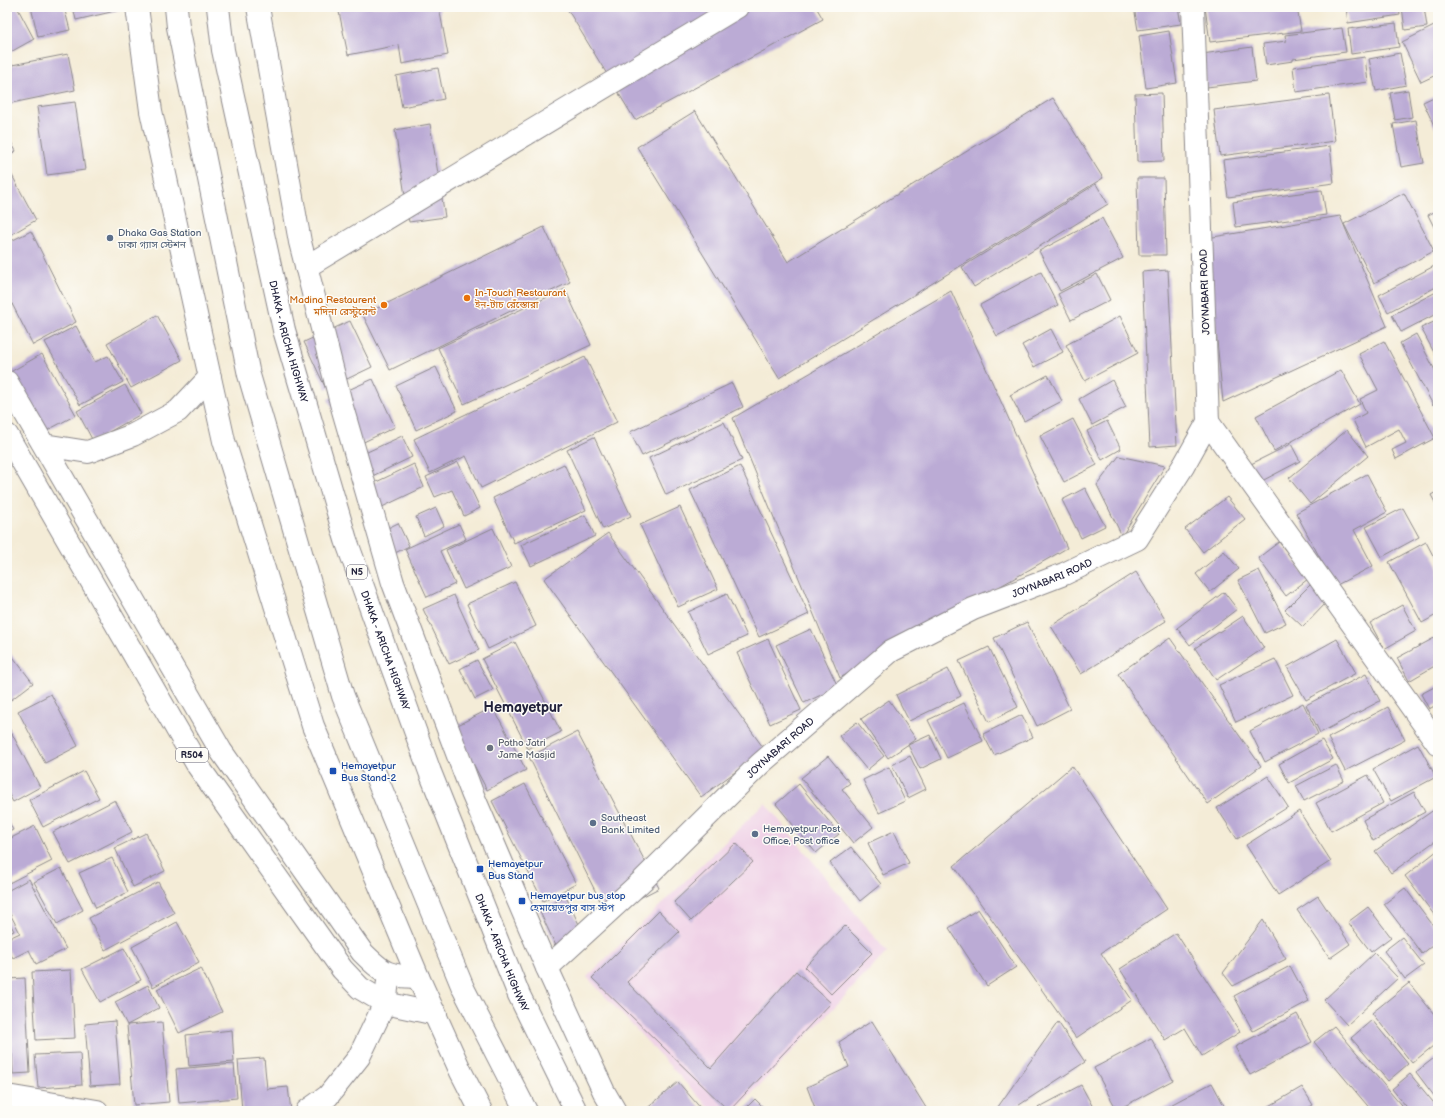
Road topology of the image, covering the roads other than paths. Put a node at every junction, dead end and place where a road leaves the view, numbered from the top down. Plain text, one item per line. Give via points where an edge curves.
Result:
1 (137, 7) edge
2 (176, 7) edge
3 (218, 7) edge
4 (258, 7) edge
5 (737, 7) edge
6 (1193, 7) edge
7 (306, 267) junction
8 (210, 377) junction
9 (7, 382) edge
10 (1208, 422) junction
11 (7, 435) edge
12 (44, 445) junction
13 (1438, 744) edge
14 (547, 968) junction
15 (390, 974) junction
16 (418, 977) junction
17 (385, 1003) junction
18 (436, 1014) junction
19 (7, 1096) edge
20 (97, 1111) edge
21 (307, 1111) edge
22 (481, 1111) edge
23 (526, 1111) edge
24 (576, 1111) edge
25 (615, 1111) edge

1 - 8 main road via 151,111
2 - 23 main road via 249,375 343,696 463,988
3 - 24 main road, DHAKA - ARICHA HIGHWAY / N5 via 223,50 284,330 346,540 430,772 519,994
4 - 7 main road
5 - 7 main road
6 - 10 main road, JOYNABARI ROAD
7 - 14 main road via 342,408 393,583 472,793
8 - 12 main road via 178,411 133,435 88,452
8 - 16 main road via 224,441 314,726
9 - 12 main road, R504
10 - 13 main road
10 - 14 main road, JOYNABARI ROAD via 1137,539 1064,574 973,609 890,651 760,764 643,880
11 - 17 main road, R504 via 198,766 342,969 360,988
12 - 15 main road, R504 via 221,751 362,952 376,966
14 - 25 main road
15 - 16 main road, R504
15 - 17 main road
16 - 18 main road
17 - 18 main road, R504
17 - 21 main road via 359,1057 328,1096
18 - 22 main road
19 - 20 main road

